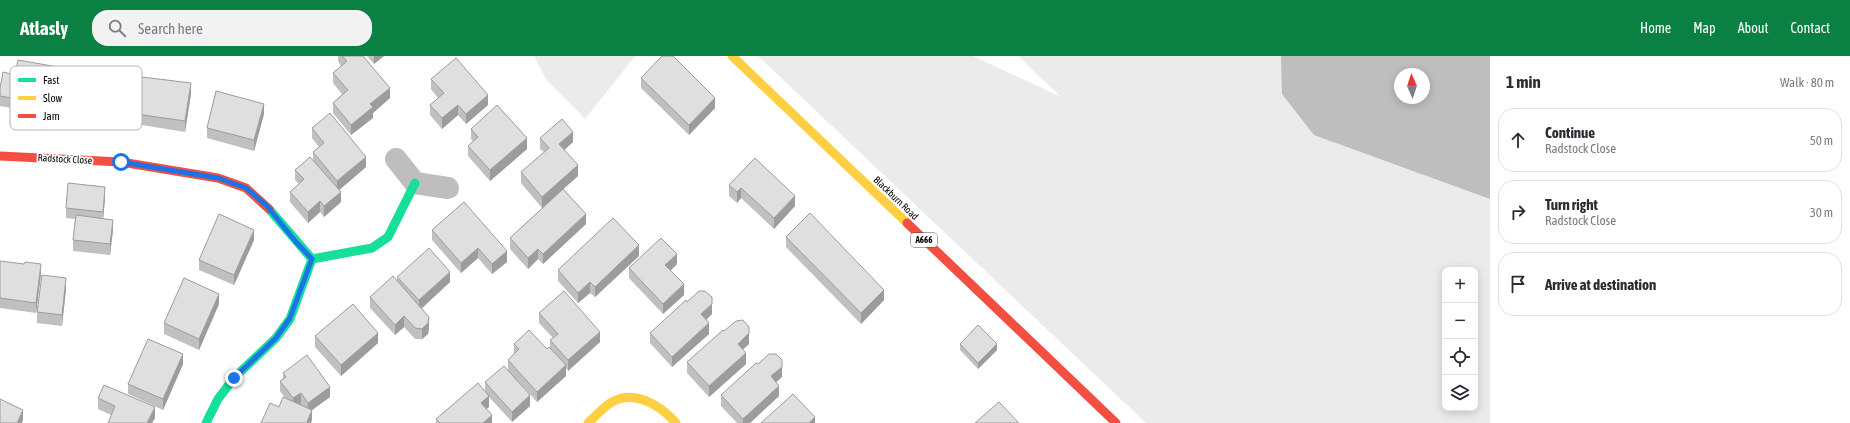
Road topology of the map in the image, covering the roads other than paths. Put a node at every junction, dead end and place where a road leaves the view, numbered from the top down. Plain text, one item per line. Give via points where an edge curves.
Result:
1 (732, 56) edge
2 (0, 156) edge
3 (396, 159) dead end
4 (416, 183) junction
5 (448, 188) dead end
6 (312, 259) junction
7 (206, 423) edge
8 (588, 423) edge
9 (676, 423) edge
10 (1116, 423) edge

1 - 10 main road, Blackburn Road / A666
2 - 6 main road, Radstock Close via 121,162 218,178 246,188 267,206
3 - 4 street
4 - 5 street
4 - 6 main road via 388,237 372,248
6 - 7 main road via 290,318 276,338 234,378 218,399
8 - 9 main road via 613,401 634,398 653,402

